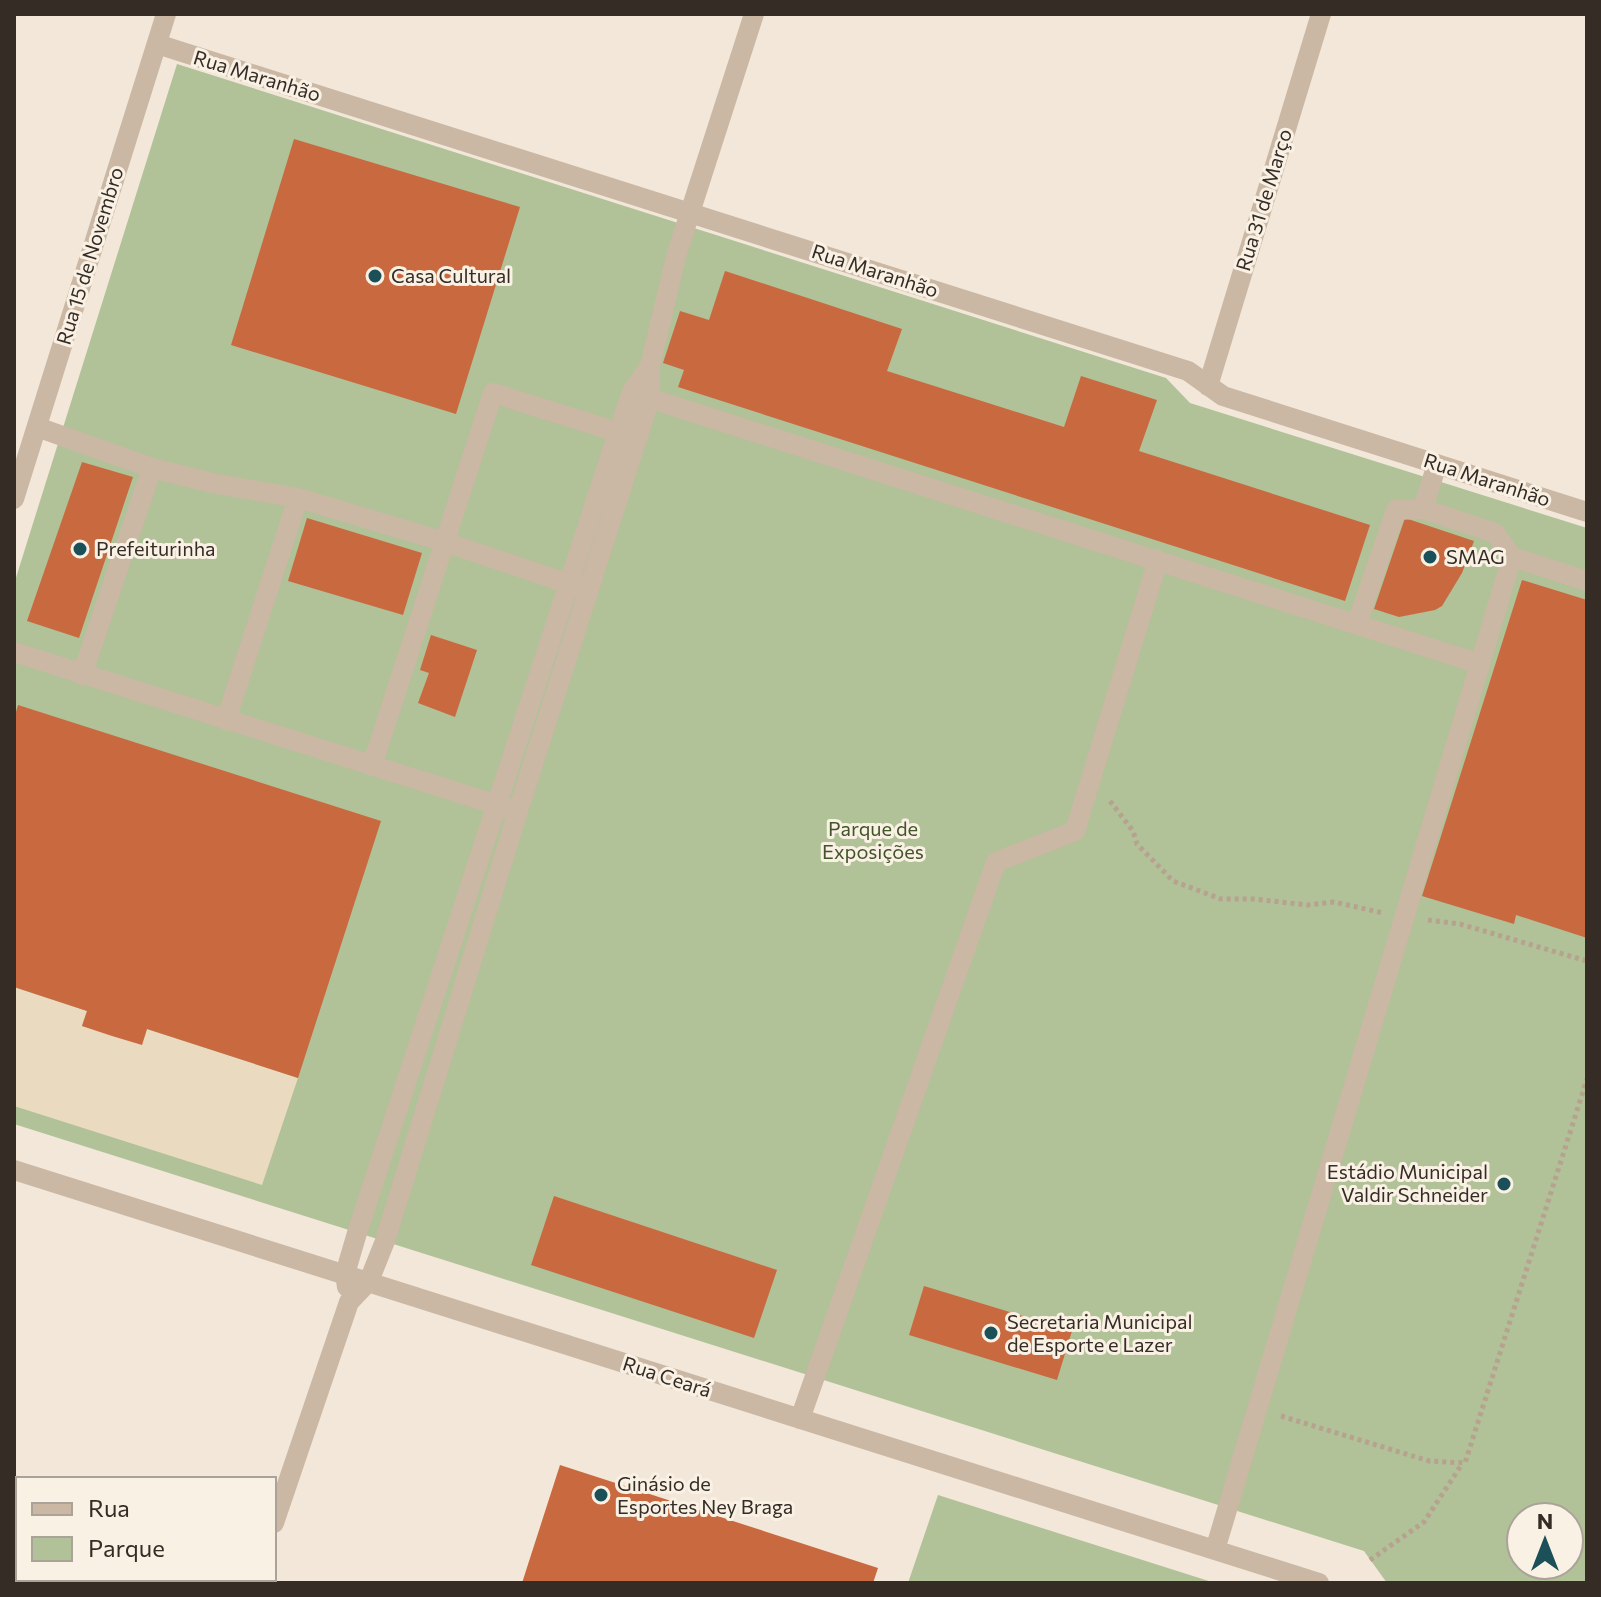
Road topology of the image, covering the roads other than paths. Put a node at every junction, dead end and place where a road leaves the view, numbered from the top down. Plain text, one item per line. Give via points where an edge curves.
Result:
1 (166, 14) edge
2 (754, 14) edge
3 (1321, 14) edge
4 (157, 44) junction
5 (691, 212) junction
6 (1208, 386) junction
7 (641, 395) junction
8 (37, 427) junction
9 (628, 436) junction
10 (1437, 464) junction
11 (152, 468) junction
12 (298, 498) junction
13 (14, 499) edge
14 (1423, 509) junction
15 (1587, 512) edge
16 (445, 542) junction
17 (1512, 557) junction
18 (1158, 560) junction
19 (1587, 581) edge
20 (579, 587) junction
21 (1357, 624) junction
22 (14, 652) edge
23 (1480, 664) junction
24 (82, 675) junction
25 (226, 720) junction
26 (372, 766) junction
27 (497, 805) junction
28 (518, 811) junction
29 (14, 1170) edge
30 (345, 1274) junction
31 (369, 1281) junction
32 (349, 1302) junction
33 (800, 1419) junction
34 (276, 1517) edge
35 (1215, 1550) junction
36 (1319, 1583) edge

1 - 4 street, Rua 15 de Novembro
2 - 5 street
3 - 6 street, Rua 31 de Março
4 - 5 street, Rua Maranhão
4 - 8 street, Rua 15 de Novembro
5 - 6 street, Rua Maranhão via 1188,371
5 - 7 street
6 - 10 street, Rua Maranhão via 1223,396
7 - 9 street
7 - 18 street
8 - 11 street
8 - 13 street, Rua 15 de Novembro
9 - 16 street via 493,393
9 - 20 street
10 - 14 street
10 - 15 street, Rua Maranhão
11 - 12 street
11 - 24 street
12 - 16 street
12 - 25 street
14 - 17 street via 1495,533
14 - 21 street via 1396,510
16 - 20 street
16 - 26 street
17 - 19 street
17 - 23 street
18 - 21 street
18 - 33 street via 1075,831 996,862
20 - 27 street
20 - 28 street
21 - 23 street
22 - 24 street
23 - 35 street
24 - 25 street
25 - 26 street
26 - 27 street
27 - 28 street
27 - 30 street
28 - 31 street
29 - 30 street, Rua Ceará
30 - 31 street, Rua Ceará
30 - 32 street
31 - 32 street
31 - 33 street, Rua Ceará
32 - 34 street
33 - 35 street, Rua Ceará
35 - 36 street, Rua Ceará

